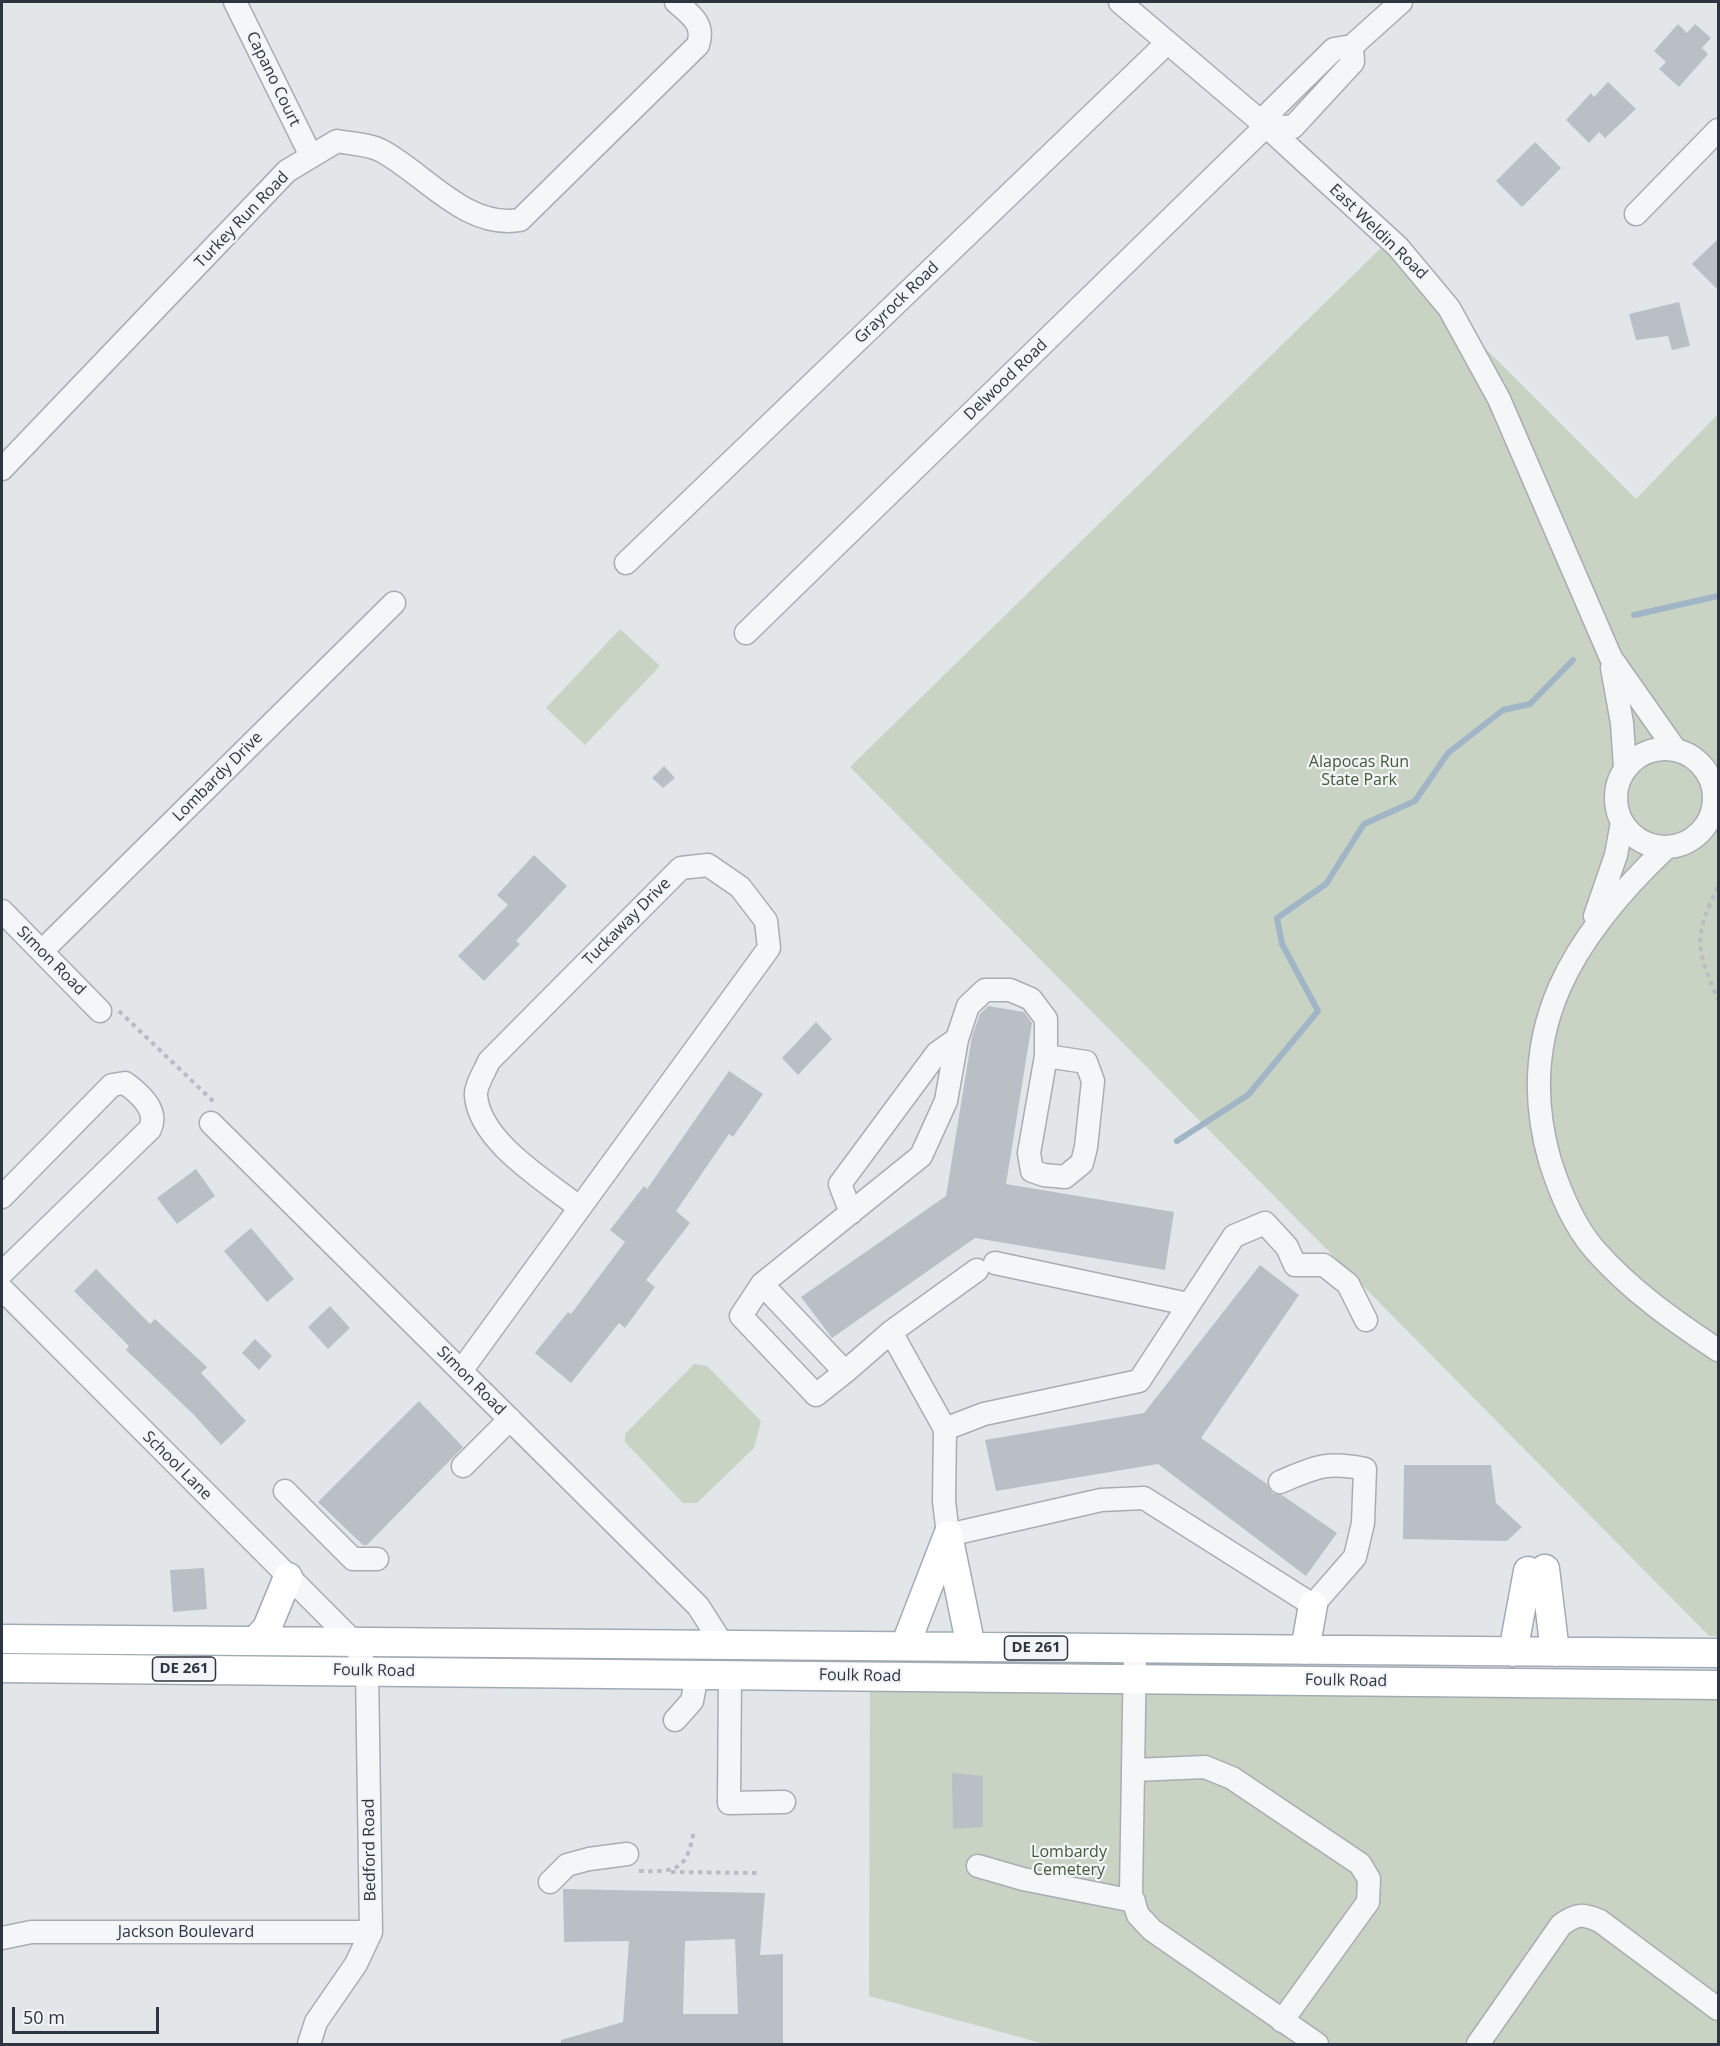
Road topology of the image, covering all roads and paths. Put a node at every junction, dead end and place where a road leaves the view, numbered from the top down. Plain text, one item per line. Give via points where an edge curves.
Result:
1 (235, 2) edge
2 (676, 2) edge
3 (1120, 2) edge
4 (1401, 2) edge
5 (1167, 43) junction
6 (1266, 126) junction
7 (1719, 130) edge
8 (311, 156) junction
9 (1636, 214) dead end
10 (2, 469) edge
11 (626, 562) dead end
12 (394, 603) dead end
13 (746, 633) dead end
14 (1611, 658) junction
15 (1675, 749) junction
16 (1625, 768) junction
17 (1712, 772) edge
18 (1622, 822) junction
19 (1712, 823) edge
20 (1666, 847) junction
21 (1719, 887) edge
22 (2, 911) edge
23 (1591, 929) junction
24 (42, 951) junction
25 (1719, 1000) edge
26 (100, 1011) joint
27 (957, 1039) junction
28 (1047, 1056) junction
29 (215, 1115) joint
30 (2, 1197) edge
31 (580, 1208) junction
32 (850, 1213) junction
33 (2, 1273) edge
34 (762, 1284) junction
35 (2, 1289) edge
36 (1188, 1304) junction
37 (1366, 1320) dead end
38 (891, 1332) junction
39 (1719, 1350) edge
40 (461, 1371) junction
41 (845, 1372) junction
42 (510, 1419) junction
43 (945, 1429) junction
44 (463, 1466) dead end
45 (1280, 1482) dead end
46 (285, 1491) dead end
47 (948, 1535) junction
48 (377, 1559) dead end
49 (288, 1577) junction
50 (1313, 1605) junction
51 (2, 1639) edge
52 (255, 1641) junction
53 (353, 1641) junction
54 (723, 1645) junction
55 (905, 1646) junction
56 (971, 1647) junction
57 (1135, 1649) junction
58 (1305, 1650) junction
59 (1513, 1652) junction
60 (1555, 1652) junction
61 (1719, 1653) edge
62 (2, 1668) edge
63 (368, 1670) junction
64 (697, 1675) junction
65 (730, 1675) junction
66 (1136, 1679) junction
67 (1719, 1685) edge
68 (675, 1720) dead end
69 (1134, 1770) junction
70 (784, 1802) dead end
71 (627, 1854) dead end
72 (978, 1866) dead end
73 (670, 1872) dead end
74 (757, 1873) dead end
75 (550, 1882) dead end
76 (1134, 1901) junction
77 (371, 1932) junction
78 (2, 1938) edge
79 (1719, 2009) edge
80 (1282, 2021) junction
81 (309, 2044) edge
82 (1317, 2044) edge
83 (1478, 2044) edge

1 - 8 street, Capano Court
2 - 8 street, Turkey Run Road via 698,21 702,34 698,45 520,220 492,221 468,211 381,150 337,141
3 - 5 street, East Weldin Road
4 - 6 street, Delwood Road via 1352,46 1334,49 1269,113
5 - 6 street, East Weldin Road
5 - 11 street, Grayrock Road
6 - 13 street, Delwood Road
6 - 14 street, East Weldin Road via 1398,247 1459,322 1499,399
7 - 9 street
8 - 10 street, Turkey Run Road via 287,171
12 - 24 street, Lombardy Drive
14 - 15 street, East Weldin Road
14 - 16 street, East Weldin Road
15 - 16 street via 1649,751
15 - 17 street
16 - 18 street via 1616,796
17 - 19 street
18 - 20 street via 1645,843
18 - 23 street via 1616,855
19 - 20 street via 1687,842
20 - 23 street
21 - 25 path via 1700,937 1700,957
22 - 24 street, Simon Road
23 - 39 street via 1564,976 1543,1045 1539,1101 1556,1180 1582,1232 1618,1275 1668,1317
24 - 26 street, Simon Road
26 - 29 path via 111,1003
27 - 28 street via 968,1006 985,990 1010,990 1031,999 1046,1019
27 - 32 street via 946,1101 921,1156
27 - 32 street via 937,1053 840,1184
28 - 28 street via 1029,1153 1032,1171 1065,1177 1082,1163 1093,1081 1086,1062
29 - 40 street, Simon Road
30 - 33 street via 112,1085 124,1083 150,1108 153,1123 138,1141
31 - 31 street, Tuckaway Drive via 769,948 766,921 740,887 708,865 681,868 489,1061 475,1094 483,1121 502,1146
31 - 40 street, Tuckaway Drive
32 - 34 street
34 - 41 street
34 - 41 street via 741,1316 816,1395
35 - 49 street, School Lane
36 - 37 street via 1234,1236 1264,1223 1287,1247 1295,1265 1324,1265 1348,1284
36 - 38 street via 986,1266
36 - 43 street via 1139,1381 984,1414
38 - 41 street
38 - 43 street
40 - 42 street, Simon Road
42 - 44 street
42 - 54 street, Simon Road via 698,1606
43 - 47 street via 944,1501
45 - 50 street via 1338,1463 1365,1469 1363,1523 1356,1557
46 - 48 street via 353,1559
47 - 50 street via 1101,1500 1144,1498
47 - 55 main road
47 - 56 main road
49 - 52 main road via 267,1628
49 - 53 street, School Lane
50 - 58 main road
51 - 52 main road, Foulk Road / DE 261
52 - 53 main road, Foulk Road / DE 261
53 - 54 main road, Foulk Road / DE 261
53 - 63 street, Bedford Road
54 - 55 main road, Foulk Road / DE 261
55 - 56 main road, Foulk Road / DE 261
56 - 57 main road, Foulk Road / DE 261
57 - 58 main road, Foulk Road / DE 261
57 - 66 street
58 - 59 main road, Foulk Road / DE 261
59 - 60 main road, Foulk Road / DE 261
59 - 60 main road via 1537,1570
60 - 61 main road, Foulk Road / DE 261
62 - 63 main road, Foulk Road / DE 261
63 - 64 main road, Foulk Road / DE 261
63 - 77 street, Bedford Road
64 - 65 main road, Foulk Road / DE 261
64 - 68 street via 692,1701
65 - 66 main road, Foulk Road / DE 261
65 - 70 street via 729,1803
66 - 67 main road, Foulk Road / DE 261
66 - 69 street
69 - 76 street
69 - 80 street via 1205,1767 1232,1778 1360,1864 1369,1880 1368,1902
71 - 75 street via 567,1865
72 - 76 street
73 - 74 path
76 - 80 street via 1138,1914 1152,1930
77 - 78 street, Jackson Boulevard via 31,1932
77 - 81 street, Bedford Road via 356,1964 316,2022
79 - 83 street via 1600,1921 1583,1914 1561,1924
80 - 82 street

